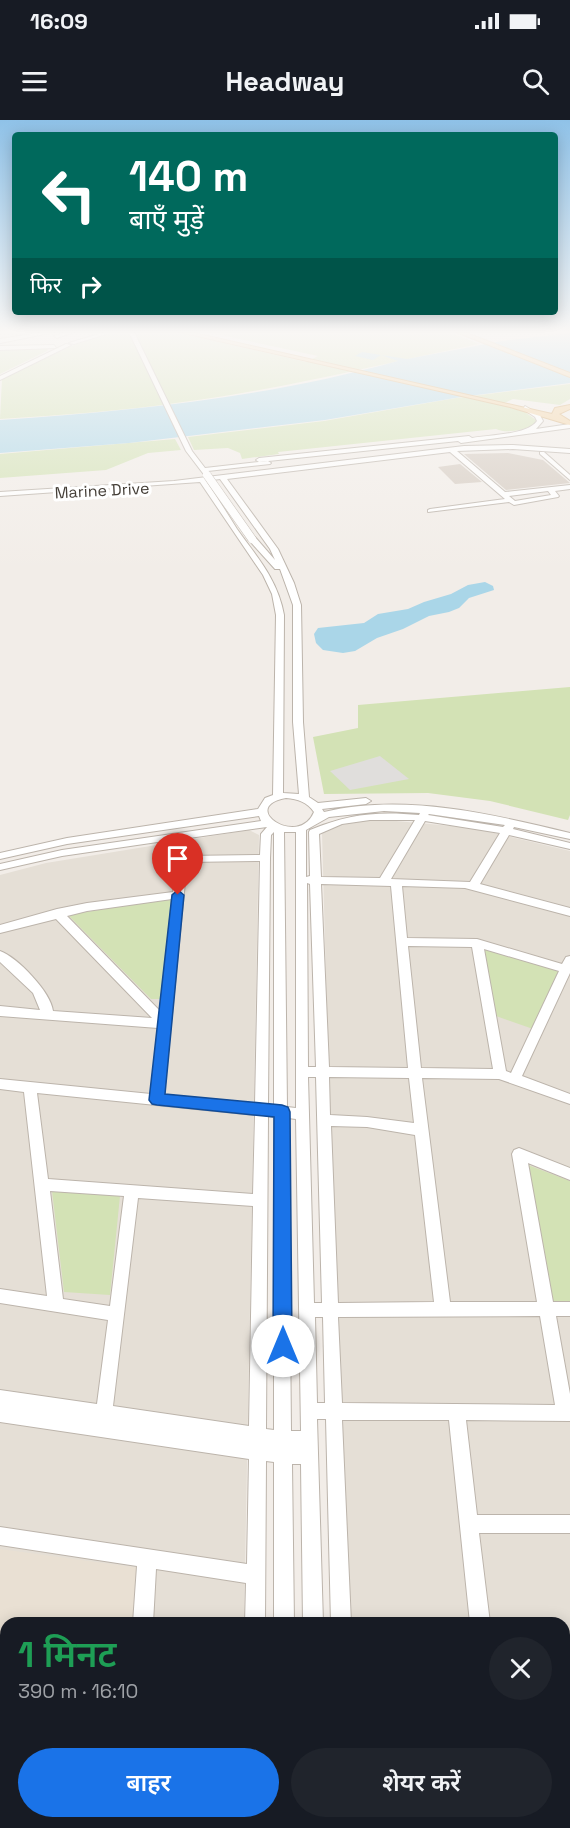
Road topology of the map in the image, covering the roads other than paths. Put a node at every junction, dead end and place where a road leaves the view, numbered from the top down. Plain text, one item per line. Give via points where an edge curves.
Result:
1 (170, 412) edge
2 (531, 412) edge
3 (538, 412) edge
4 (557, 412) edge
5 (556, 417) junction
6 (570, 424) edge
7 (454, 452) junction
8 (542, 453) junction
9 (570, 453) edge
10 (203, 475) junction
11 (570, 478) edge
12 (224, 479) junction
13 (570, 487) edge
14 (0, 495) edge
15 (508, 497) junction
16 (430, 511) dead end
17 (252, 539) junction
18 (253, 552) junction
19 (286, 576) junction
20 (278, 797) junction
21 (304, 797) junction
22 (317, 812) junction
23 (424, 815) junction
24 (271, 822) junction
25 (509, 827) junction
26 (301, 828) junction
27 (570, 829) edge
28 (184, 836) junction
29 (570, 836) edge
30 (570, 846) edge
31 (0, 856) edge
32 (265, 858) junction
33 (182, 860) junction
34 (0, 867) edge
35 (299, 880) junction
36 (316, 880) junction
37 (390, 882) junction
38 (473, 886) junction
39 (178, 895) junction
40 (570, 912) edge
41 (57, 913) junction
42 (0, 929) edge
43 (402, 942) junction
44 (477, 943) junction
45 (0, 955) edge
46 (568, 965) edge
47 (0, 1011) edge
48 (47, 1014) junction
49 (165, 1024) junction
50 (301, 1072) junction
51 (321, 1072) junction
52 (414, 1073) junction
53 (500, 1074) junction
54 (514, 1079) junction
55 (0, 1084) edge
56 (30, 1087) junction
57 (570, 1099) edge
58 (157, 1100) junction
59 (263, 1110) junction
60 (282, 1112) junction
61 (302, 1114) junction
62 (325, 1120) junction
63 (421, 1130) junction
64 (570, 1174) edge
65 (41, 1184) junction
66 (132, 1190) junction
67 (262, 1201) junction
68 (0, 1296) edge
69 (56, 1304) junction
70 (546, 1309) junction
71 (570, 1309) edge
72 (306, 1310) junction
73 (330, 1310) junction
74 (443, 1310) junction
75 (116, 1314) junction
76 (0, 1398) edge
77 (308, 1411) junction
78 (334, 1412) junction
79 (457, 1412) junction
80 (0, 1413) edge
81 (567, 1413) edge
82 (104, 1421) junction
83 (259, 1444) junction
84 (283, 1447) junction
85 (308, 1447) junction
86 (469, 1524) junction
87 (570, 1524) edge
88 (0, 1536) edge
89 (147, 1558) junction
90 (256, 1575) junction
91 (143, 1617) edge
92 (255, 1617) edge
93 (284, 1617) edge
94 (313, 1617) edge
95 (341, 1617) edge
96 (479, 1617) edge

1 - 10 street
2 - 10 street, Marine Drive via 540,422 516,433
3 - 5 main road
4 - 5 main road
5 - 6 main road
6 - 10 street, Marine Drive via 525,434
7 - 8 street
7 - 9 street via 513,447
7 - 12 street
7 - 15 street
8 - 9 street
8 - 11 street
10 - 12 street
10 - 14 street, Marine Drive
10 - 17 street, bridge
10 - 18 street
12 - 19 street via 274,549
13 - 15 street
15 - 16 street
17 - 18 street
17 - 19 street
18 - 20 street via 274,587 280,615
19 - 21 street via 297,605 298,722
20 - 21 street
20 - 24 street via 267,803
21 - 22 street
22 - 23 street via 365,808
22 - 26 street via 314,822
22 - 27 street via 366,801 442,804
23 - 25 street
23 - 36 street via 354,818 314,832
23 - 37 street
24 - 26 street
24 - 28 street
24 - 31 street via 68,841
24 - 32 street
24 - 60 street
25 - 29 street
25 - 30 street
25 - 38 street
26 - 35 street
28 - 33 street
28 - 34 street via 62,853
32 - 33 street
32 - 59 street
33 - 39 street
35 - 36 street
35 - 50 street
36 - 37 street
36 - 51 street
37 - 38 street
37 - 43 street
38 - 40 street
39 - 41 street
39 - 49 street
41 - 42 street
41 - 49 street
43 - 44 street
43 - 52 street
44 - 46 street
44 - 53 street
45 - 48 street via 42,995 48,1006
46 - 54 street
47 - 48 street
48 - 49 street
49 - 58 street
50 - 51 street
50 - 61 street
51 - 52 street
51 - 62 street
52 - 53 street
52 - 63 street
53 - 54 street
54 - 57 street
55 - 56 street
56 - 58 street
56 - 65 street
58 - 59 street
59 - 60 street
59 - 67 street
60 - 61 street
60 - 84 street
61 - 72 street
62 - 63 street
62 - 73 street
63 - 74 street
64 - 70 street via 519,1154
65 - 66 street
65 - 69 street
66 - 67 street
66 - 75 street
67 - 83 street
68 - 69 street
69 - 75 street
70 - 71 street
70 - 74 street
70 - 81 street
72 - 73 street
72 - 77 street
73 - 74 street
73 - 78 street
75 - 82 street
76 - 82 street
77 - 78 street
77 - 85 street
78 - 79 street
78 - 95 street
79 - 81 street
79 - 86 street
80 - 82 street
82 - 83 street
83 - 84 street
83 - 90 street
84 - 85 street
84 - 93 street
85 - 94 street
86 - 87 street
86 - 96 street
88 - 89 street
89 - 90 street
89 - 91 street
90 - 92 street

